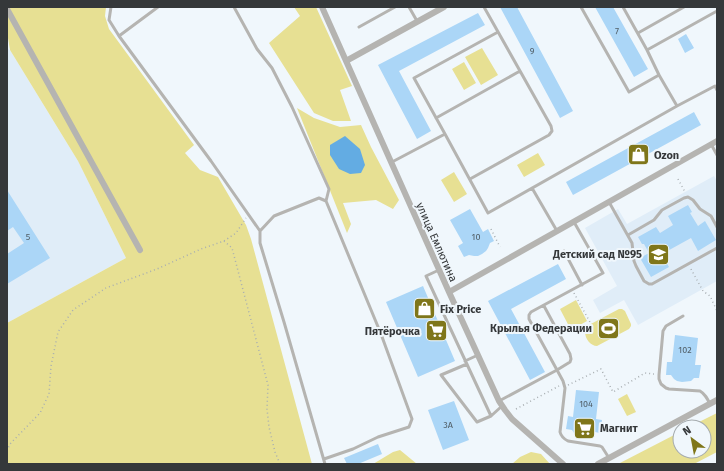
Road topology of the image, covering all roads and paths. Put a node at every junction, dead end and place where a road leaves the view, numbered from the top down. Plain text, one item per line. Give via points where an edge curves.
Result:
1 (111, 7) edge
2 (158, 7) edge
3 (234, 7) edge
4 (322, 7) edge
5 (395, 7) edge
6 (409, 7) edge
7 (444, 7) edge
8 (484, 7) edge
9 (581, 7) edge
10 (623, 7) edge
11 (684, 7) edge
12 (7, 9) edge
13 (717, 12) edge
14 (417, 22) junction
15 (359, 27) dead end
16 (498, 32) junction
17 (638, 33) junction
18 (119, 36) junction
19 (647, 50) junction
20 (346, 61) junction
21 (520, 71) junction
22 (659, 75) junction
23 (716, 86) edge
24 (717, 90) edge
25 (677, 106) junction
26 (436, 118) junction
27 (445, 134) junction
28 (714, 143) edge
29 (717, 155) edge
30 (392, 162) junction
31 (470, 179) junction
32 (678, 179) dead end
33 (532, 188) junction
34 (688, 197) junction
35 (326, 201) junction
36 (609, 202) junction
37 (249, 214) junction
38 (574, 222) junction
39 (717, 227) edge
40 (491, 229) dead end
41 (260, 231) junction
42 (557, 231) junction
43 (628, 234) junction
44 (224, 241) junction
45 (500, 247) dead end
46 (717, 248) edge
47 (140, 250) dead end
48 (564, 251) dead end
49 (688, 264) junction
50 (439, 270) junction
51 (582, 284) junction
52 (572, 290) junction
53 (449, 292) junction
54 (544, 306) junction
55 (717, 311) edge
56 (684, 316) dead end
57 (591, 324) dead end
58 (478, 355) junction
59 (466, 363) junction
60 (557, 370) junction
61 (659, 375) junction
62 (565, 385) junction
63 (717, 400) edge
64 (501, 403) junction
65 (710, 404) junction
66 (516, 409) dead end
67 (490, 416) junction
68 (7, 451) edge
69 (608, 458) junction
70 (324, 459) junction
71 (280, 464) edge
72 (325, 464) edge
73 (563, 464) edge
74 (598, 464) edge

1 - 18 lane via 109,20
2 - 18 lane
3 - 35 lane via 292,106 329,189
4 - 20 street, улица Емлютина
5 - 15 lane
6 - 14 lane
7 - 14 street
8 - 16 lane
9 - 22 lane via 629,92
10 - 17 lane
11 - 17 lane
12 - 47 street
13 - 19 lane
14 - 20 street
16 - 21 lane
16 - 26 lane via 414,78
17 - 19 lane
18 - 37 lane
19 - 22 lane
20 - 30 street, улица Емлютина
21 - 26 lane
21 - 31 lane via 552,131
22 - 25 lane
23 - 24 lane
23 - 25 lane
25 - 33 lane
26 - 27 lane
27 - 30 lane
27 - 31 lane
28 - 29 lane
28 - 36 street
30 - 50 street, улица Емлютина
31 - 33 lane via 488,213
32 - 34 path
33 - 42 lane
34 - 39 lane via 710,216
34 - 43 lane via 662,210 654,220
35 - 41 lane via 319,198 274,216
35 - 70 lane via 381,334 412,419 409,427
36 - 38 street
36 - 43 lane
37 - 41 lane
37 - 44 path via 236,233
38 - 42 street
38 - 51 lane via 603,273
40 - 45 path
41 - 70 lane via 260,242
42 - 53 street
43 - 49 lane via 634,261 647,283 652,284
44 - 68 path via 106,288 73,310 58,332 50,366 49,394 40,413 10,444
44 - 71 path via 232,248 268,385 269,427
46 - 49 lane
48 - 51 lane
49 - 55 path
50 - 53 street, улица Емлютина
50 - 59 lane via 426,276
51 - 52 lane
52 - 54 lane
52 - 57 path
53 - 58 street, улица Емлютина
54 - 60 lane via 571,356 570,362
54 - 60 lane via 531,312 529,319
56 - 61 lane via 664,328
58 - 59 lane
58 - 64 street, улица Емлютина
59 - 67 lane
59 - 67 lane via 442,375 477,422
60 - 62 lane
60 - 64 lane
61 - 62 path via 645,373 613,392 601,369
61 - 65 lane via 661,384 666,388 700,391
62 - 66 path
62 - 69 lane via 560,432 562,437 568,441 600,446
63 - 65 street
64 - 67 lane
64 - 73 street, улица Емлютина via 512,419
65 - 69 street
69 - 74 street
70 - 72 lane

